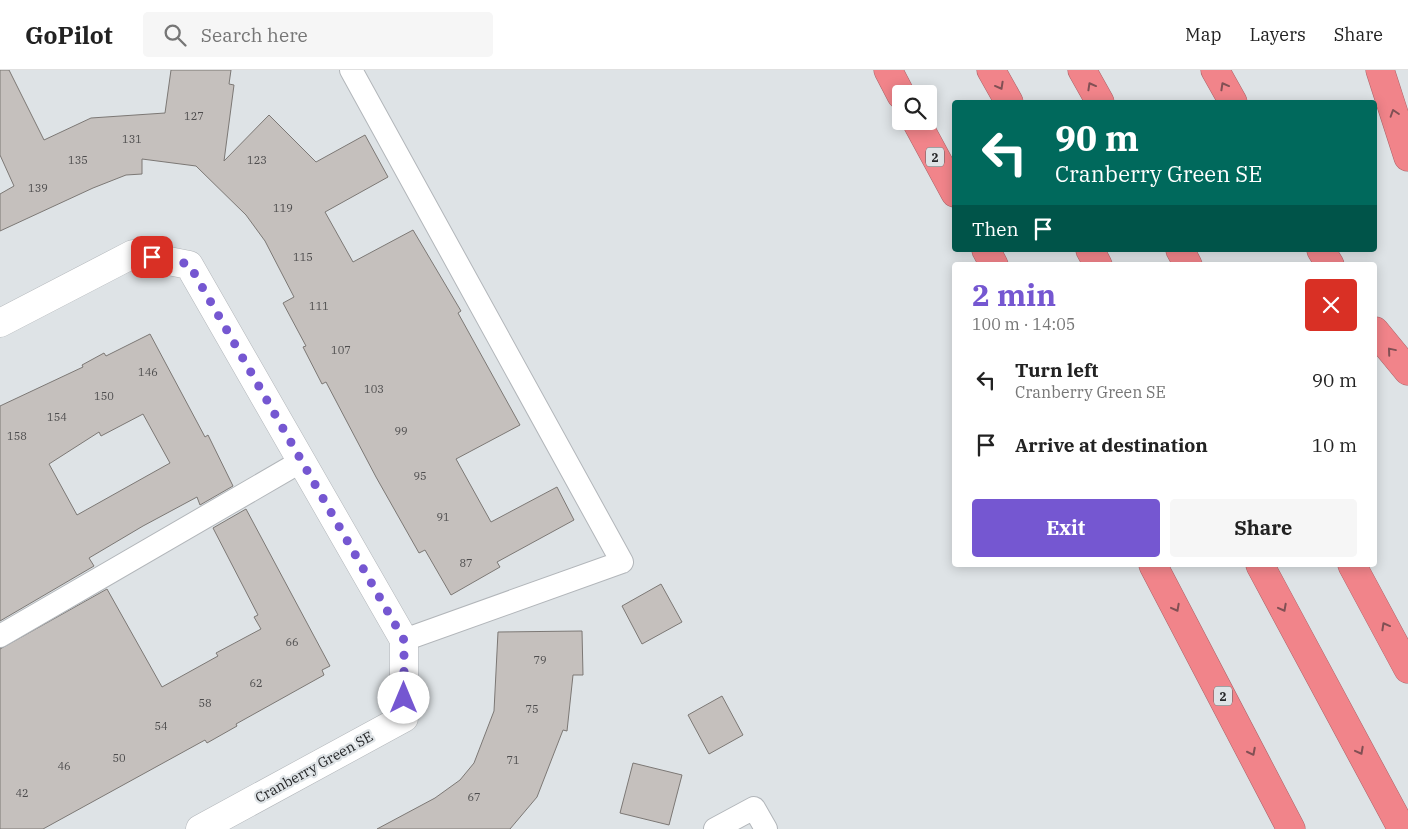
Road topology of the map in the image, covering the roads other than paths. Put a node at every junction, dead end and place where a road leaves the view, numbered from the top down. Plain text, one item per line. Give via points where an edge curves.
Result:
1 (351, 70) edge
2 (888, 70) edge
3 (991, 70) edge
4 (1082, 70) edge
5 (1215, 70) edge
6 (1380, 70) edge
7 (896, 85) edge
8 (1008, 100) edge
9 (1099, 100) edge
10 (1232, 100) edge
11 (921, 130) edge
12 (1408, 157) edge
13 (952, 188) edge
14 (0, 323) edge
15 (1377, 333) edge
16 (1408, 371) edge
17 (300, 462) junction
18 (1154, 567) edge
19 (1261, 567) edge
20 (1353, 567) edge
21 (0, 636) edge
22 (404, 640) junction
23 (1408, 669) edge
24 (200, 829) edge
25 (715, 829) edge
26 (766, 829) edge
27 (1291, 829) edge
28 (1402, 829) edge

1 - 22 lane via 622,562
2 - 7 highway
3 -> 8 highway
9 -> 4 highway
10 -> 5 highway
12 -> 6 highway
11 - 13 highway, 2
14 - 17 street via 133,254 189,264
16 -> 15 highway
17 - 21 lane
17 - 22 street
18 -> 27 highway, 2
19 -> 28 highway
23 -> 20 highway
22 - 24 street, Cranberry Green SE via 404,718
25 - 26 lane via 754,808

